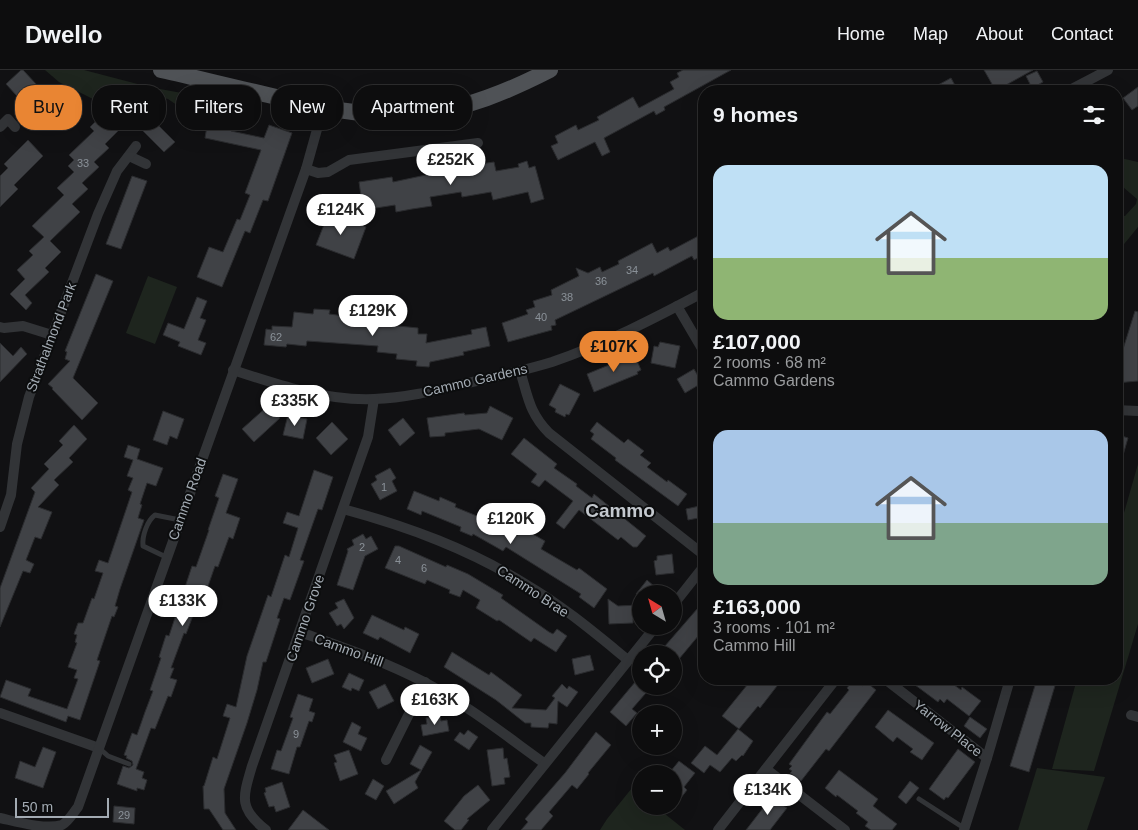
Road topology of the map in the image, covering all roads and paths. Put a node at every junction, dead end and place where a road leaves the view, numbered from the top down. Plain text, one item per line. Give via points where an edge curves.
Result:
1 (161, 70) edge
2 (550, 70) edge
3 (1108, 70) edge
4 (1079, 85) edge
5 (271, 96) edge
6 (343, 112) edge
7 (0, 126) edge
8 (15, 127) dead end
9 (317, 130) edge
10 (478, 144) dead end
11 (136, 146) dead end
12 (129, 156) junction
13 (146, 164) dead end
14 (306, 169) junction
15 (698, 295) edge
16 (677, 306) junction
17 (0, 327) edge
18 (52, 335) junction
19 (698, 342) edge
20 (233, 370) junction
21 (520, 372) junction
22 (374, 399) junction
23 (1123, 410) edge
24 (1138, 411) edge
25 (343, 509) junction
26 (180, 520) junction
27 (0, 527) edge
28 (698, 550) edge
29 (166, 558) junction
30 (698, 574) edge
31 (682, 594) edge
32 (300, 632) junction
33 (649, 635) edge
34 (628, 660) junction
35 (425, 682) junction
36 (831, 685) edge
37 (893, 685) edge
38 (1008, 685) edge
39 (0, 713) edge
40 (99, 748) junction
41 (987, 758) junction
42 (386, 760) dead end
43 (544, 763) junction
44 (128, 764) dead end
45 (766, 769) junction
46 (919, 799) dead end
47 (0, 818) edge
48 (69, 825) edge
49 (964, 829) edge
50 (266, 830) edge
51 (492, 830) edge
52 (718, 830) edge
53 (845, 830) edge

1 - 5 main road
2 - 6 main road via 485,98 436,112 398,115
3 - 4 street
7 - 8 street via 8,119
9 - 14 street, Cammo Road
10 - 14 street via 349,160 328,172
11 - 12 street, Strathalmond Park
12 - 13 street
12 - 18 street, Strathalmond Park via 117,171 98,214
14 - 20 street, Cammo Road
15 - 16 street, Cammo Gardens
16 - 19 street
16 - 21 street, Cammo Gardens via 596,345
17 - 18 street via 23,326
18 - 27 street, Strathalmond Park via 29,397 17,444 12,490
20 - 22 street, Cammo Gardens via 296,389
20 - 26 street, Cammo Road
21 - 22 street, Cammo Gardens via 426,392
21 - 28 street via 531,409 548,433
22 - 25 street, Cammo Grove via 368,437
23 - 24 street
25 - 32 street, Cammo Grove
25 - 34 street, Cammo Brae via 399,525 495,566 564,610
26 - 29 street, Cammo Road
26 - 29 lane via 154,515 148,522 142,546
29 - 40 street, Cammo Road
30 - 31 street
32 - 35 street, Cammo Hill via 345,647
32 - 50 street, Cammo Grove via 246,790 244,803 253,819
33 - 34 street
34 - 43 street
35 - 42 street
35 - 43 street, Cammo Hill
36 - 45 street
37 - 41 street, Yarrow Place
38 - 41 street
39 - 40 street
40 - 44 lane via 108,756
40 - 48 street, Cammo Road
41 - 49 street
43 - 51 street
45 - 52 street
45 - 53 street
46 - 49 lane
47 - 48 street, Cammo Road via 49,829

